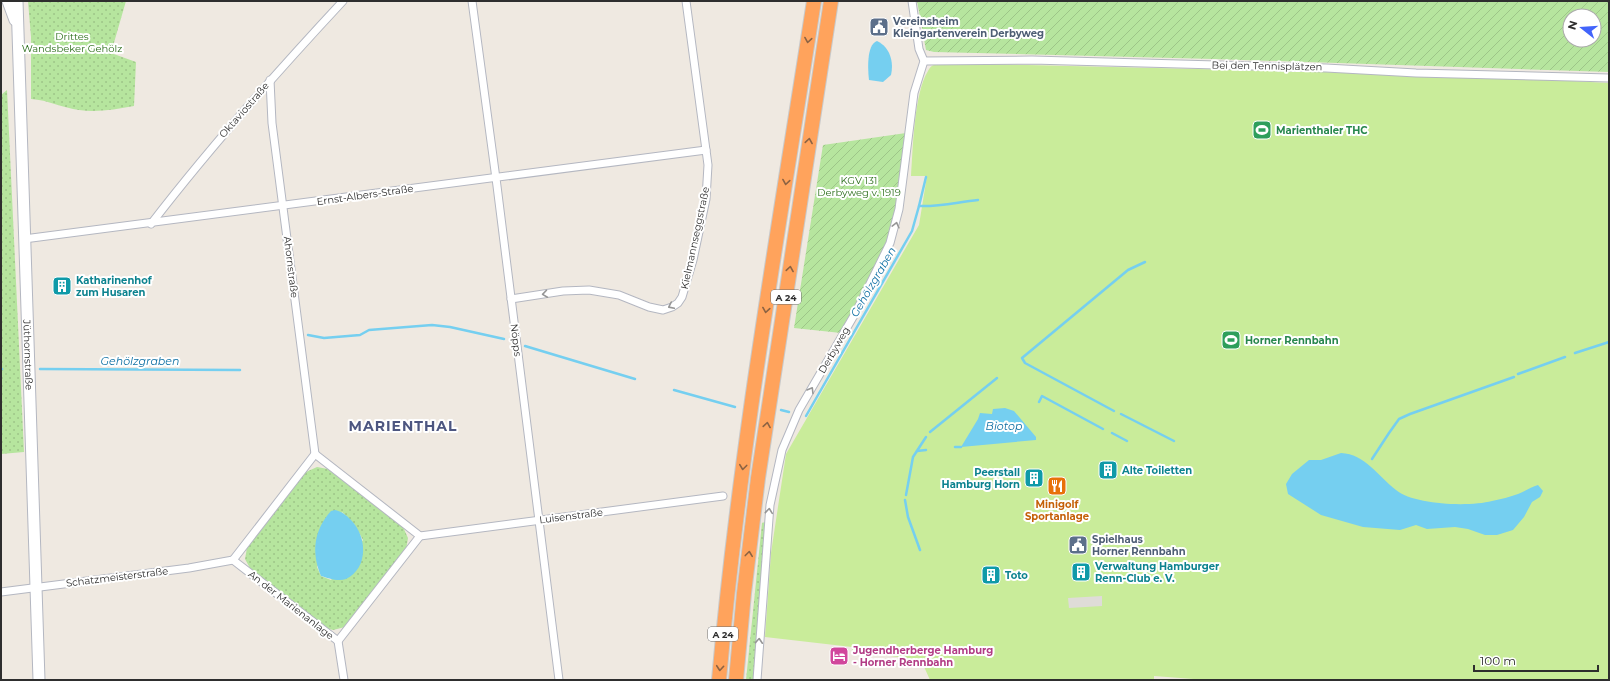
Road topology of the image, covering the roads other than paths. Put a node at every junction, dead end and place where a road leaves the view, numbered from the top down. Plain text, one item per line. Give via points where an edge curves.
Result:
1 (343, 1) edge
2 (472, 1) edge
3 (686, 1) edge
4 (814, 1) edge
5 (831, 1) edge
6 (912, 1) edge
7 (9, 4) edge
8 (924, 60) junction
9 (1609, 78) edge
10 (270, 80) junction
11 (706, 150) junction
12 (496, 178) junction
13 (283, 206) junction
14 (151, 224) junction
15 (24, 239) junction
16 (511, 299) junction
17 (315, 454) junction
18 (723, 496) dead end
19 (539, 520) junction
20 (420, 536) junction
21 (233, 560) junction
22 (36, 588) junction
23 (1, 592) edge
24 (338, 641) junction
25 (39, 679) edge
26 (344, 680) edge
27 (559, 680) edge
28 (719, 680) edge
29 (736, 680) edge
30 (757, 680) edge

1 - 10 street, Oktaviostraße
2 - 12 street, Nöpps
3 - 11 street, Kielmannseggstraße
4 -> 28 highway, A 24 via 750,413
29 -> 5 highway, A 24 via 758,478
6 - 8 street via 919,50
7 - 15 street, Jüthornstraße via 18,32
8 - 9 street, Bei den Tennisplätzen via 1032,60
30 -> 8 street, Derbyweg via 770,505 782,450 799,410 856,312 896,227 914,93
10 - 13 street, Ahornstraße via 272,123
10 - 14 street, Oktaviostraße
11 - 12 street, Ernst-Albers-Straße
11 -> 16 street, Kielmannseggstraße via 706,199 687,283 678,302 668,308 657,310 619,295 583,290
12 - 13 street, Ernst-Albers-Straße
12 - 16 street, Nöpps
13 - 14 street, Ernst-Albers-Straße
13 - 17 street, Ahornstraße
14 - 15 street, Ernst-Albers-Straße
15 - 22 street, Jüthornstraße
16 - 19 street, Nöpps
17 - 20 street
17 - 21 street
18 - 19 street, Luisenstraße
19 - 20 street, Luisenstraße
19 - 27 street, Nöpps
20 - 24 street, An der Marienanlage
21 - 22 street, Schatzmeisterstraße
21 - 24 street, An der Marienanlage
22 - 23 street, Schatzmeisterstraße
22 - 25 street, Jüthornstraße
24 - 26 street

